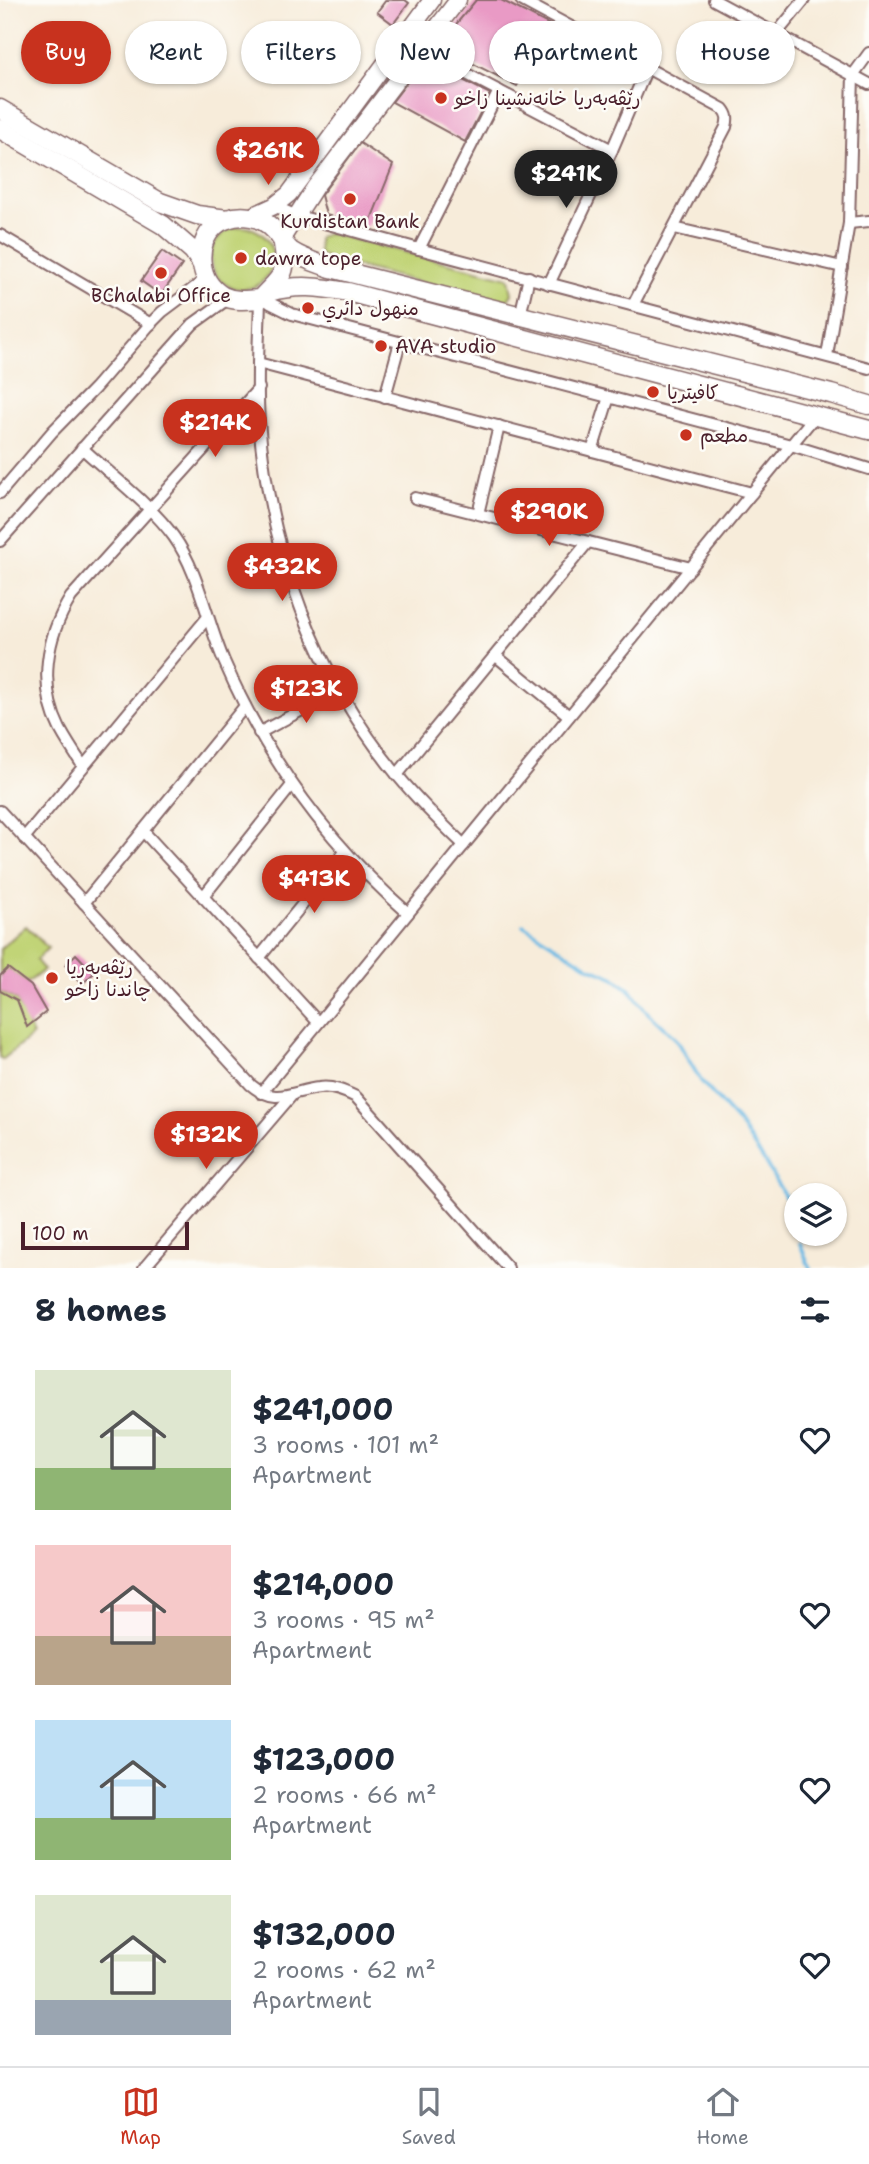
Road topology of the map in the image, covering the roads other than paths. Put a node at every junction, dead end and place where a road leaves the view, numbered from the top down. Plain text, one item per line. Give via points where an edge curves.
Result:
1 (432, 0) edge
2 (458, 0) edge
3 (522, 0) edge
4 (714, 0) edge
5 (804, 0) edge
6 (441, 21) edge
7 (561, 21) edge
8 (754, 21) edge
9 (787, 21) edge
10 (795, 43) edge
11 (869, 53) edge
12 (853, 75) junction
13 (662, 76) edge
14 (475, 78) edge
15 (393, 84) edge
16 (640, 84) edge
17 (869, 84) edge
18 (499, 91) junction
19 (0, 109) edge
20 (0, 129) edge
21 (48, 146) junction
22 (612, 150) junction
23 (274, 206) junction
24 (295, 215) junction
25 (250, 216) junction
26 (228, 219) junction
27 (869, 221) edge
28 (849, 223) junction
29 (674, 228) junction
30 (0, 235) edge
31 (282, 242) junction
32 (419, 249) junction
33 (842, 267) junction
34 (204, 271) junction
35 (529, 277) junction
36 (549, 284) junction
37 (264, 296) junction
38 (229, 298) junction
39 (633, 305) junction
40 (520, 316) junction
41 (151, 324) junction
42 (400, 342) junction
43 (827, 356) junction
44 (258, 363) junction
45 (869, 368) edge
46 (259, 388) junction
47 (385, 397) junction
48 (609, 397) junction
49 (869, 405) edge
50 (814, 417) junction
51 (499, 426) junction
52 (869, 430) edge
53 (791, 445) junction
54 (82, 448) junction
55 (592, 451) junction
56 (869, 469) edge
57 (0, 493) edge
58 (752, 493) junction
59 (415, 498) dead end
60 (149, 510) junction
61 (478, 514) junction
62 (0, 541) edge
63 (588, 542) junction
64 (691, 568) junction
65 (208, 617) junction
66 (496, 656) junction
67 (339, 690) junction
68 (245, 706) junction
69 (569, 716) junction
70 (259, 733) junction
71 (83, 766) junction
72 (397, 775) junction
73 (292, 785) junction
74 (0, 811) edge
75 (143, 831) junction
76 (24, 838) junction
77 (464, 845) junction
78 (345, 852) junction
79 (203, 897) junction
80 (84, 903) junction
81 (408, 913) junction
82 (259, 958) junction
83 (318, 1022) junction
84 (261, 1093) junction
85 (292, 1095) junction
86 (144, 1268) edge
87 (508, 1268) edge

1 - 23 main road via 302,180
2 - 6 main road
3 - 7 street
4 - 8 street
5 - 9 street
10 - 12 street
11 - 12 street
12 - 17 street
12 - 28 street
13 - 29 street via 723,109 728,119
14 - 18 street
15 - 24 main road
16 - 22 street
18 - 22 street
18 - 32 street
19 - 21 main road
20 - 21 main road
21 - 26 main road via 160,202 197,215
21 - 34 main road via 163,225 193,251
22 - 36 street
23 - 24 street
23 - 25 main road
24 - 31 main road
24 - 32 street
25 - 26 main road
25 - 31 main road via 268,224
26 - 34 main road via 207,236 202,249
27 - 28 street
28 - 33 street
29 - 33 street
29 - 39 street
30 - 41 street
31 - 37 main road via 284,270
31 - 40 main road via 295,253 331,268
32 - 35 street
33 - 43 street
34 - 38 main road via 213,288
34 - 41 street
35 - 36 street
35 - 40 street
36 - 39 street
37 - 38 main road via 244,301
37 - 42 street via 292,314
37 - 44 street
37 - 50 main road via 287,287 307,286 348,292
38 - 54 street via 193,324
39 - 43 street
40 - 49 main road
41 - 57 street
42 - 47 street
42 - 48 street
43 - 45 street
44 - 46 street
44 - 47 street
46 - 60 street
46 - 67 street via 264,474 275,529 310,634
47 - 51 street
48 - 53 street
48 - 55 street
50 - 52 main road
50 - 53 street
51 - 55 street
51 - 61 street
53 - 56 street
53 - 58 street
54 - 60 street
54 - 62 street
55 - 58 street
58 - 64 street
59 - 61 street
60 - 65 street via 181,547
60 - 71 street via 71,597 52,636 47,676 51,704 60,730
61 - 63 street
63 - 64 street
63 - 66 street
64 - 69 street
65 - 68 street
65 - 71 street
66 - 69 street
66 - 72 street
67 - 70 street
67 - 72 street
68 - 70 street
68 - 75 street
69 - 77 street
70 - 73 street
71 - 76 street
72 - 77 street
73 - 78 street
73 - 79 street
74 - 76 street
75 - 79 street
75 - 80 street
76 - 80 street
77 - 81 street
78 - 81 street
78 - 82 street
79 - 82 street
80 - 84 street
81 - 83 street
82 - 83 street
83 - 84 street
84 - 85 street
85 - 86 street
85 - 87 street via 327,1087 356,1097

